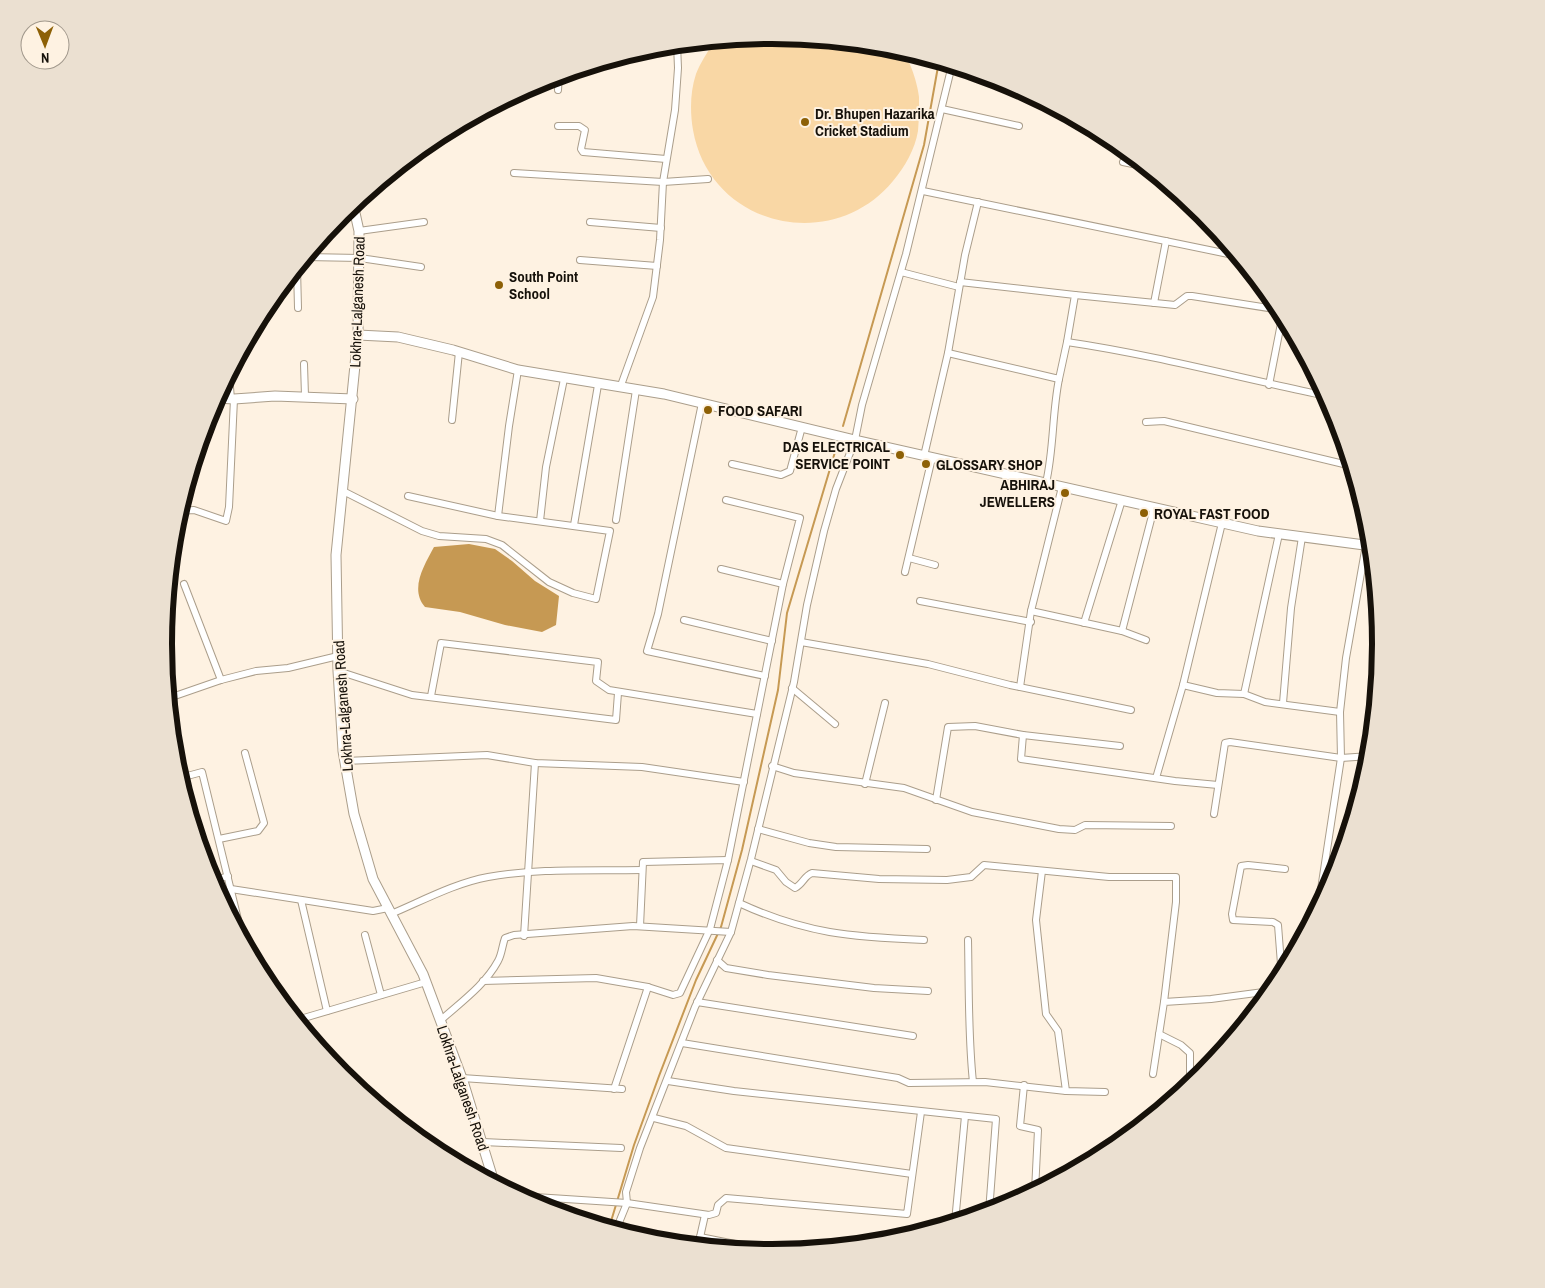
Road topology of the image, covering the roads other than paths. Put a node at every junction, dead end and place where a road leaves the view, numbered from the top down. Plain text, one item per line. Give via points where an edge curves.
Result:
1 (677, 52) edge
2 (951, 71) edge
3 (558, 84) edge
4 (558, 90) dead end
5 (942, 109) junction
6 (558, 126) dead end
7 (1019, 126) dead end
8 (666, 159) junction
9 (1123, 162) dead end
10 (1133, 164) edge
11 (514, 173) dead end
12 (708, 179) dead end
13 (663, 182) junction
14 (923, 191) junction
15 (978, 202) junction
16 (355, 213) edge
17 (424, 222) dead end
18 (590, 222) dead end
19 (661, 228) junction
20 (359, 231) junction
21 (1166, 241) junction
22 (1229, 254) edge
23 (314, 257) edge
24 (360, 258) junction
25 (580, 260) dead end
26 (657, 266) junction
27 (421, 267) dead end
28 (901, 272) junction
29 (297, 277) edge
30 (960, 285) junction
31 (1075, 295) junction
32 (1154, 302) junction
33 (298, 308) dead end
34 (1271, 309) edge
35 (1280, 324) edge
36 (358, 334) junction
37 (1067, 342) junction
38 (459, 352) junction
39 (948, 352) junction
40 (304, 364) dead end
41 (518, 370) junction
42 (564, 379) junction
43 (1059, 379) junction
44 (598, 385) junction
45 (1269, 385) junction
46 (231, 386) edge
47 (620, 388) junction
48 (636, 390) junction
49 (1318, 394) edge
50 (304, 396) junction
51 (225, 399) edge
52 (233, 399) junction
53 (353, 399) junction
54 (702, 403) junction
55 (452, 420) dead end
56 (1146, 422) dead end
57 (802, 427) junction
58 (855, 440) junction
59 (928, 457) junction
60 (732, 464) dead end
61 (1345, 464) edge
62 (1046, 483) junction
63 (1062, 487) junction
64 (343, 491) junction
65 (408, 496) dead end
66 (726, 500) dead end
67 (1122, 500) junction
68 (1154, 508) junction
69 (188, 510) edge
70 (498, 516) junction
71 (616, 520) dead end
72 (540, 521) junction
73 (1222, 523) junction
74 (574, 525) junction
75 (1279, 534) junction
76 (1302, 537) junction
77 (1364, 545) edge
78 (909, 558) junction
79 (1367, 558) edge
80 (935, 565) dead end
81 (720, 569) dead end
82 (905, 572) dead end
83 (184, 584) dead end
84 (783, 584) junction
85 (920, 601) dead end
86 (1031, 611) junction
87 (684, 620) dead end
88 (1031, 622) junction
89 (1084, 622) junction
90 (1122, 630) junction
91 (1146, 640) dead end
92 (772, 641) junction
93 (801, 642) junction
94 (338, 656) junction
95 (338, 670) junction
96 (765, 676) junction
97 (221, 680) junction
98 (1183, 685) junction
99 (1020, 687) junction
100 (792, 688) junction
101 (618, 693) junction
102 (1244, 694) junction
103 (175, 696) edge
104 (431, 696) junction
105 (885, 703) dead end
106 (1283, 703) junction
107 (1131, 710) dead end
108 (1340, 712) junction
109 (757, 714) junction
110 (835, 724) dead end
111 (1023, 734) junction
112 (1120, 746) dead end
113 (245, 753) dead end
114 (1362, 757) edge
115 (1341, 758) junction
116 (345, 762) junction
117 (535, 763) junction
118 (772, 766) junction
119 (188, 776) edge
120 (1156, 778) junction
121 (744, 782) junction
122 (865, 784) junction
123 (1218, 785) junction
124 (936, 800) junction
125 (1214, 814) dead end
126 (1171, 826) dead end
127 (758, 830) junction
128 (219, 839) junction
129 (927, 849) dead end
130 (728, 860) junction
131 (751, 861) junction
132 (1285, 869) dead end
133 (642, 870) junction
134 (1042, 870) junction
135 (528, 872) junction
136 (228, 876) junction
137 (220, 878) edge
138 (1321, 886) edge
139 (231, 889) junction
140 (301, 900) junction
141 (739, 903) junction
142 (389, 911) junction
143 (238, 916) edge
144 (640, 926) junction
145 (711, 929) junction
146 (728, 932) junction
147 (365, 935) dead end
148 (524, 936) junction
149 (924, 940) dead end
150 (968, 940) dead end
151 (717, 960) junction
152 (1281, 962) edge
153 (483, 981) junction
154 (426, 982) junction
155 (648, 987) junction
156 (928, 990) dead end
157 (1261, 993) edge
158 (382, 995) junction
159 (697, 1002) junction
160 (1164, 1002) junction
161 (327, 1011) junction
162 (303, 1018) edge
163 (441, 1020) junction
164 (1160, 1034) junction
165 (913, 1036) dead end
166 (682, 1043) junction
167 (1153, 1074) dead end
168 (1190, 1075) edge
169 (462, 1078) junction
170 (668, 1081) junction
171 (973, 1082) junction
172 (1024, 1085) junction
173 (614, 1089) junction
174 (622, 1089) dead end
175 (1066, 1091) junction
176 (1104, 1092) dead end
177 (921, 1112) junction
178 (965, 1116) junction
179 (654, 1118) junction
180 (483, 1142) junction
181 (621, 1148) dead end
182 (492, 1174) edge
183 (912, 1174) junction
184 (1035, 1183) edge
185 (539, 1197) edge
186 (624, 1203) junction
187 (990, 1203) edge
188 (705, 1215) junction
189 (956, 1215) edge
190 (618, 1224) edge
191 (700, 1237) joint
192 (727, 1242) edge

1 - 8 street via 675,102
2 - 5 street
3 - 4 street
5 - 7 street
5 - 14 street
6 - 8 street via 579,126 585,130 583,152
8 - 13 street
9 - 10 street
11 - 13 street
12 - 13 street
13 - 19 street
14 - 15 street
14 - 28 street
15 - 21 street
15 - 30 street
16 - 20 street, Lokhra-Lalganesh Road
17 - 20 street
18 - 19 street
19 - 26 street
20 - 24 street, Lokhra-Lalganesh Road
21 - 22 street
21 - 32 street
23 - 24 street
24 - 27 street
24 - 36 street, Lokhra-Lalganesh Road
25 - 26 street
26 - 47 street via 652,300
28 - 30 street
28 - 58 street
29 - 33 street
30 - 31 street
30 - 39 street
31 - 32 street
31 - 37 street
32 - 34 street via 1175,305 1192,296
35 - 45 street
36 - 38 street via 398,337
36 - 53 street, Lokhra-Lalganesh Road
37 - 43 street
37 - 45 street via 1180,362
38 - 41 street
38 - 55 street
39 - 43 street
39 - 59 street
40 - 50 street
41 - 42 street
41 - 70 street
42 - 44 street
42 - 72 street via 546,467
43 - 62 street
44 - 47 street
44 - 74 street
45 - 49 street
46 - 52 street
47 - 48 street
48 - 54 street
48 - 71 street
50 - 52 street
50 - 53 street
51 - 52 street
52 - 69 street via 226,521
53 - 64 street, Lokhra-Lalganesh Road
54 - 57 street
54 - 96 street via 658,614 647,651
56 - 61 street via 1164,420
57 - 58 street
57 - 60 street via 790,471 782,475
58 - 59 street
58 - 93 street via 824,531
59 - 62 street
59 - 78 street
62 - 63 street
63 - 67 street
63 - 86 street
64 - 74 street via 438,536 486,539 502,545 549,582 596,599 610,531
64 - 94 street, Lokhra-Lalganesh Road via 336,555
65 - 70 street
66 - 84 street via 800,518
67 - 68 street
67 - 89 street
68 - 73 street
68 - 90 street
70 - 72 street
72 - 74 street
73 - 75 street
73 - 98 street
75 - 76 street
75 - 102 street
76 - 77 street
76 - 106 street via 1291,608
78 - 80 street
78 - 82 street
79 - 108 street via 1346,658
81 - 84 street
83 - 97 street
84 - 92 street
85 - 88 street
86 - 88 street
86 - 89 street
87 - 92 street
88 - 99 street
89 - 90 street
90 - 91 street
92 - 96 street
93 - 99 street via 928,664
93 - 100 street
94 - 95 street, Lokhra-Lalganesh Road
94 - 97 street
95 - 104 street via 412,694
95 - 116 street, Lokhra-Lalganesh Road
96 - 109 street
97 - 103 street
98 - 102 street via 1217,693
98 - 120 street
99 - 107 street
100 - 110 street
100 - 118 street
101 - 104 street via 616,720
101 - 104 street via 596,681 598,662 441,643
101 - 109 street
102 - 106 street via 1265,702
105 - 122 street
106 - 108 street
108 - 115 street
109 - 121 street
111 - 112 street
111 - 120 street via 1020,758
111 - 124 street via 975,726 948,727
113 - 128 street via 264,823 258,831
114 - 115 street
115 - 123 street via 1225,743
115 - 138 street
116 - 117 street via 487,755
116 - 142 street, Lokhra-Lalganesh Road via 366,858
117 - 121 street via 642,767
117 - 135 street
118 - 122 street via 794,773
118 - 127 street
119 - 128 street via 202,772
120 - 123 street
121 - 130 street
122 - 124 street via 904,788
123 - 125 street
124 - 126 street via 972,812 1059,829 1075,830 1085,824
127 - 129 street via 836,847
127 - 131 street
128 - 136 street
130 - 133 street via 643,862
130 - 145 street
131 - 134 street via 776,870 796,888 812,873 947,880 971,877 984,865
131 - 141 street
132 - 152 street via 1242,866 1232,914 1234,920 1278,925
133 - 135 street
133 - 144 street
134 - 160 street via 1109,877 1176,877
134 - 175 street via 1036,920 1046,1014 1058,1031
135 - 142 street via 466,883
135 - 148 street
136 - 137 street
136 - 139 street
139 - 140 street
139 - 143 street
140 - 142 street
140 - 161 street
141 - 146 street
141 - 149 street via 782,922 816,931
142 - 154 street, Lokhra-Lalganesh Road
144 - 145 street
144 - 148 street
145 - 146 street
145 - 155 street via 679,995
146 - 151 street
147 - 158 street
148 - 153 street via 505,938 500,958
150 - 171 street via 969,1041
151 - 156 street via 726,968 768,975 874,988
151 - 159 street
153 - 155 street via 596,978
153 - 163 street
154 - 158 street
154 - 163 street, Lokhra-Lalganesh Road
155 - 173 street
157 - 160 street via 1212,1000
158 - 161 street
159 - 165 street
159 - 166 street
160 - 164 street
161 - 162 street
163 - 169 street, Lokhra-Lalganesh Road
164 - 167 street
164 - 168 street via 1190,1054
166 - 170 street
166 - 171 street via 898,1078 909,1083
169 - 173 street
169 - 180 street, Lokhra-Lalganesh Road
170 - 177 street
170 - 179 street
171 - 172 street
172 - 175 street
172 - 184 street via 1020,1126 1038,1130
173 - 174 street
175 - 176 street
177 - 178 street
177 - 183 street
178 - 187 street via 996,1119
178 - 189 street
179 - 183 street via 686,1126 726,1148
179 - 186 street
180 - 181 street
180 - 182 street, Lokhra-Lalganesh Road
183 - 188 street via 907,1214 726,1198 718,1205 716,1213
185 - 186 street
186 - 188 street
186 - 190 street
188 - 191 street
191 - 192 street

